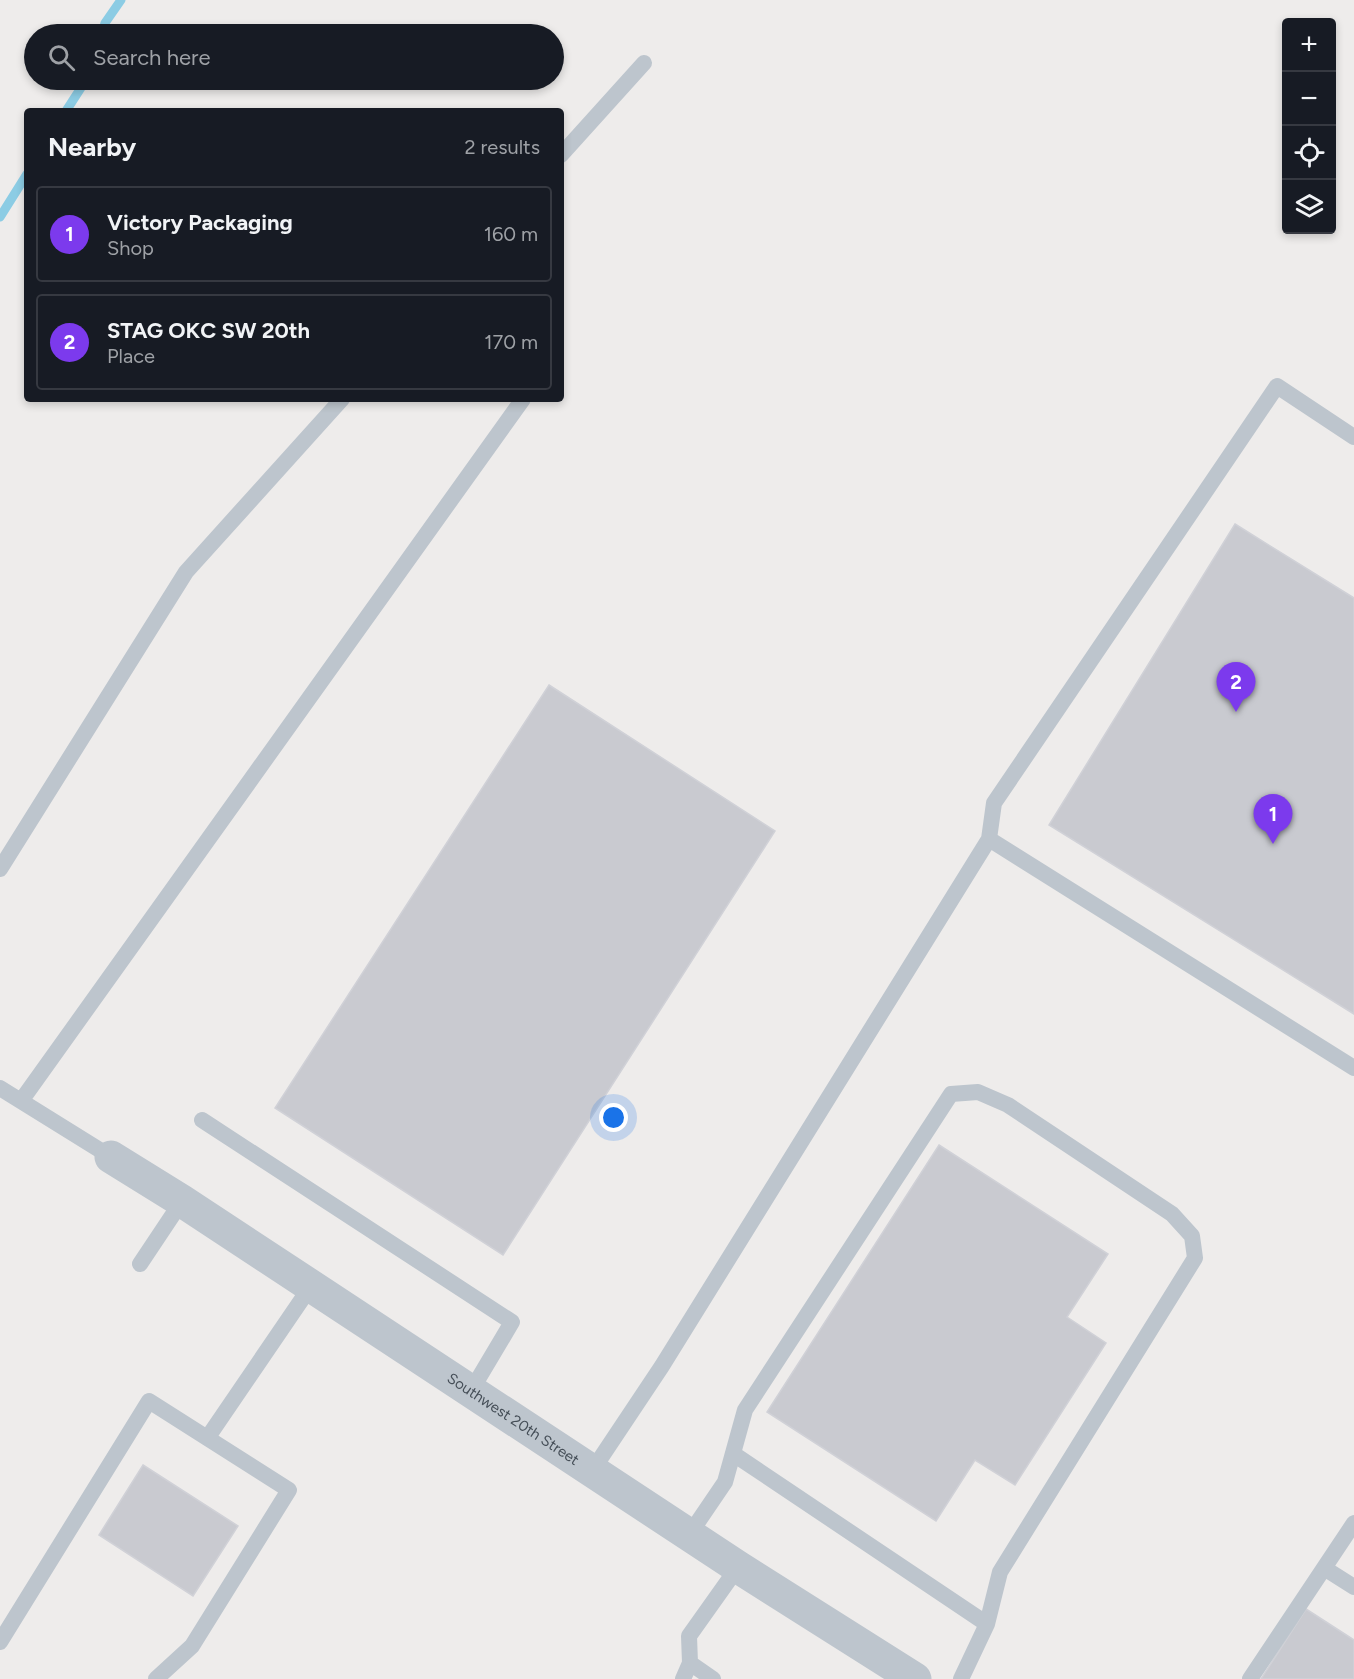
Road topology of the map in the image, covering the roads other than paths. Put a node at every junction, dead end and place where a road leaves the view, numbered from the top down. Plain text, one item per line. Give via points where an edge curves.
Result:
1 (644, 63) dead end
2 (564, 152) edge
3 (339, 402) edge
4 (522, 402) edge
5 (1354, 437) edge
6 (989, 838) junction
7 (0, 869) edge
8 (1354, 1068) edge
9 (0, 1088) edge
10 (21, 1101) junction
11 (202, 1120) dead end
12 (111, 1157) joint
13 (182, 1201) junction
14 (140, 1264) dead end
15 (311, 1286) junction
16 (471, 1391) junction
17 (208, 1437) junction
18 (735, 1455) junction
19 (592, 1471) junction
20 (1354, 1523) edge
21 (689, 1535) junction
22 (738, 1567) junction
23 (1324, 1568) junction
24 (1354, 1587) edge
25 (987, 1624) junction
26 (0, 1642) edge
27 (687, 1671) edge
28 (156, 1679) edge
29 (713, 1679) edge
30 (915, 1679) edge
31 (961, 1679) edge
32 (1250, 1679) edge

1 - 2 lane
3 - 7 lane via 186,572
4 - 10 lane
5 - 6 lane via 1276,386 994,803
6 - 8 lane
6 - 19 lane via 668,1357
9 - 10 lane
10 - 12 lane
11 - 16 lane via 512,1322
12 - 13 street, Southwest 20th Street
13 - 14 lane
13 - 15 street, Southwest 20th Street
15 - 16 street, Southwest 20th Street
15 - 17 lane
16 - 19 street, Southwest 20th Street
17 - 26 lane via 149,1401
17 - 28 lane via 289,1490 192,1646
18 - 21 lane via 725,1482
18 - 25 lane
18 - 25 lane via 745,1410 951,1095 978,1092 1008,1105 1163,1207 1192,1236 1195,1258 1000,1572
19 - 21 street, Southwest 20th Street
20 - 23 lane
21 - 22 street, Southwest 20th Street
22 - 27 lane via 689,1636
22 - 30 street, Southwest 20th Street
23 - 24 lane
23 - 32 lane
25 - 31 lane
27 - 29 lane

